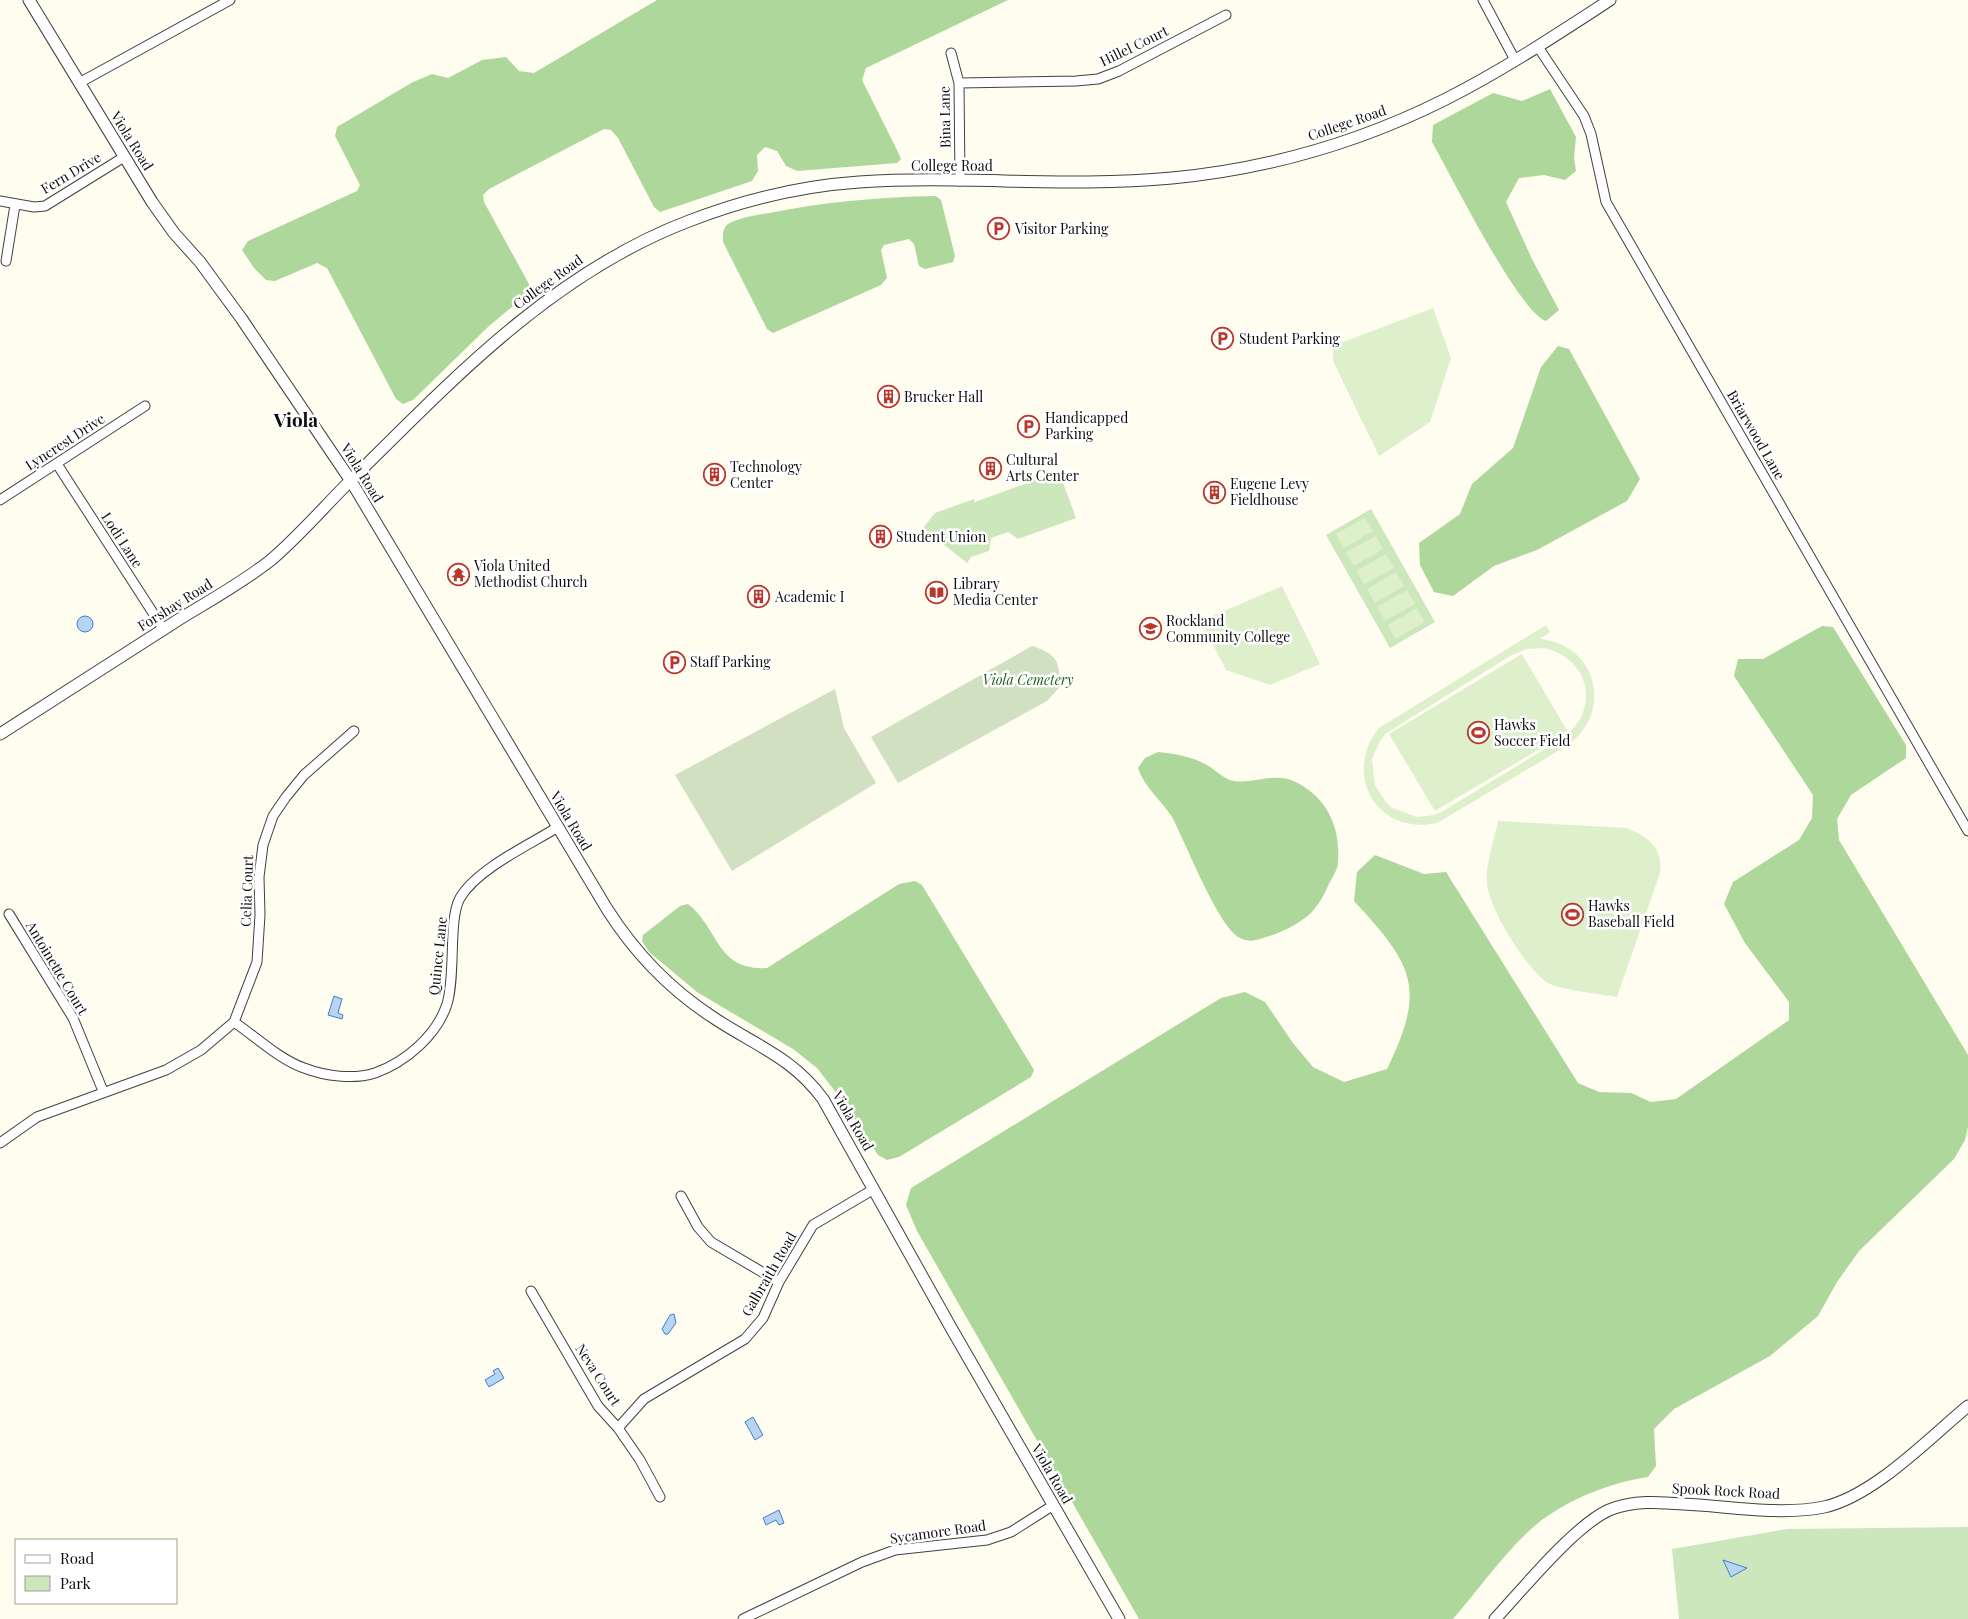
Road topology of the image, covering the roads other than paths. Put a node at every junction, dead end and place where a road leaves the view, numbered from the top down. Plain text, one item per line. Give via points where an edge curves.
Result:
1 (28, 0) edge
2 (230, 0) edge
3 (1483, 0) edge
4 (1610, 0) edge
5 (1226, 15) dead end
6 (1538, 47) junction
7 (951, 53) dead end
8 (1515, 60) junction
9 (79, 83) junction
10 (958, 83) junction
11 (124, 157) junction
12 (960, 181) junction
13 (0, 202) edge
14 (15, 205) junction
15 (6, 261) dead end
16 (145, 406) dead end
17 (57, 464) junction
18 (351, 481) junction
19 (0, 500) edge
20 (164, 630) junction
21 (354, 731) dead end
22 (0, 734) edge
23 (558, 827) junction
24 (1968, 831) edge
25 (9, 914) dead end
26 (234, 1022) junction
27 (103, 1091) junction
28 (0, 1143) edge
29 (874, 1189) junction
30 (681, 1196) dead end
31 (780, 1282) junction
32 (531, 1291) dead end
33 (1968, 1406) edge
34 (618, 1428) junction
35 (660, 1497) dead end
36 (1052, 1506) junction
37 (743, 1619) edge
38 (1119, 1619) edge
39 (1495, 1619) edge

1 - 9 street, Viola Road
2 - 9 street
3 - 8 street
4 - 6 street, College Road
5 - 10 street, Hillel Court via 1098,79
6 - 8 street, College Road
6 - 24 street, Briarwood Lane via 1584,116 1606,202
7 - 10 street, Bina Lane
8 - 12 street, College Road via 1445,99 1391,124 1324,148 1253,166 1146,180
9 - 11 street, Viola Road
10 - 12 street, Bina Lane
11 - 14 street, Fern Drive via 46,206
11 - 18 street, Viola Road via 174,233 241,318
12 - 18 street, College Road via 855,182 787,192 699,217 626,249 578,277 511,328
13 - 14 street, Fern Drive
14 - 15 street
16 - 17 street, Lyncrest Drive
17 - 19 street, Lyncrest Drive
17 - 20 street, Lodi Lane
18 - 20 street, Forshay Road via 271,559
18 - 23 street, Viola Road
20 - 22 street, Forshay Road
21 - 26 street, Celia Court via 304,775 273,816 263,845 260,869 257,962
23 - 26 street, Quince Lane via 473,883 459,900 447,1004 424,1040 407,1056 374,1073 348,1077 322,1074 287,1059
23 - 29 street, Viola Road via 611,915 640,955 694,1004 799,1071 823,1099
25 - 27 street, Antoinette Court via 73,1018
26 - 27 street via 201,1050 166,1070
27 - 28 street via 37,1117
29 - 31 street, Galbraith Road via 813,1225
29 - 36 street, Viola Road
30 - 31 street via 698,1227 711,1242
31 - 34 street, Galbraith Road via 763,1318 745,1339 644,1399
32 - 34 street, Neva Court via 598,1406
33 - 39 street, Spook Rock Road via 1882,1477 1853,1496 1824,1507 1778,1509 1649,1502 1610,1510 1574,1536
34 - 35 street, Neva Court
36 - 37 street, Sycamore Road via 1011,1532 986,1540 895,1550 862,1562
36 - 38 street, Viola Road

